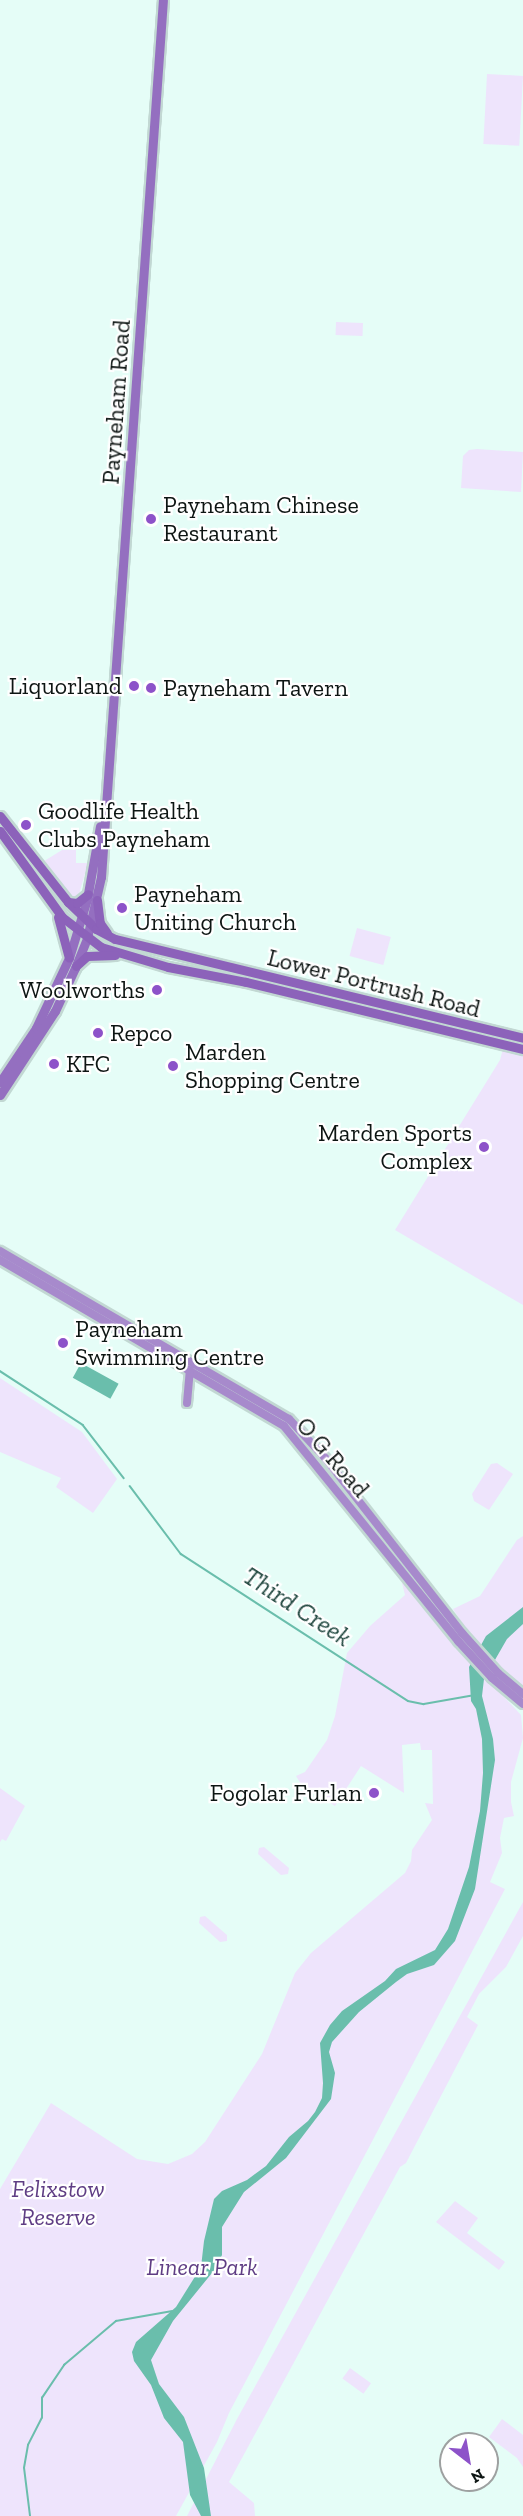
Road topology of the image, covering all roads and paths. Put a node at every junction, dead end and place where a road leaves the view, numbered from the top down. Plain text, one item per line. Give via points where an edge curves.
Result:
1 (163, 0) edge
2 (0, 816) edge
3 (0, 831) edge
4 (92, 897) junction
5 (68, 902) junction
6 (56, 911) junction
7 (82, 916) junction
8 (91, 924) junction
9 (79, 931) junction
10 (110, 936) junction
11 (87, 938) junction
12 (126, 956) junction
13 (69, 958) junction
14 (76, 966) junction
15 (248, 973) junction
16 (283, 980) junction
17 (263, 986) junction
18 (450, 1022) junction
19 (478, 1029) junction
20 (461, 1036) junction
21 (523, 1038) edge
22 (523, 1049) edge
23 (0, 1082) edge
24 (0, 1095) edge
25 (0, 1251) edge
26 (0, 1260) edge
27 (52, 1285) junction
28 (190, 1370) junction
29 (203, 1373) junction
30 (186, 1403) dead end
31 (522, 1703) edge

1 - 4 main road, Payneham Road via 105,807
2 - 5 highway, Lower Portrush Road
3 - 6 highway
4 - 5 highway
4 - 7 main road, Payneham Road
4 - 8 main road, Payneham Road
4 - 10 highway via 100,923
5 - 7 highway, Lower Portrush Road
6 - 9 highway, Lower Portrush Road
6 - 13 highway
7 - 8 highway, Lower Portrush Road
7 - 9 main road, Payneham Road
8 - 10 highway, Lower Portrush Road
8 - 11 main road, Payneham Road
9 - 11 highway, Lower Portrush Road
9 - 13 main road, Payneham Road
10 - 15 highway, Lower Portrush Road
11 - 12 highway, Lower Portrush Road
11 - 14 main road, Payneham Road
12 - 14 highway via 87,956
12 - 17 highway, Lower Portrush Road
13 - 23 main road, Payneham Road via 36,1028
14 - 24 main road, Payneham Road via 55,1011
15 - 16 highway, Lower Portrush Road
15 - 17 highway
16 - 17 highway
16 - 18 highway, Lower Portrush Road
17 - 20 highway, Lower Portrush Road
18 - 19 highway, Lower Portrush Road
18 - 20 highway
19 - 20 highway
19 - 21 highway, Lower Portrush Road
20 - 22 highway, Lower Portrush Road
25 - 27 main road, O G Road
26 - 27 main road, O G Road
27 - 28 main road, O G Road
27 - 29 main road, O G Road
28 - 29 main road, O G Road
28 - 30 main road
29 - 31 main road, O G Road via 289,1419 461,1639

